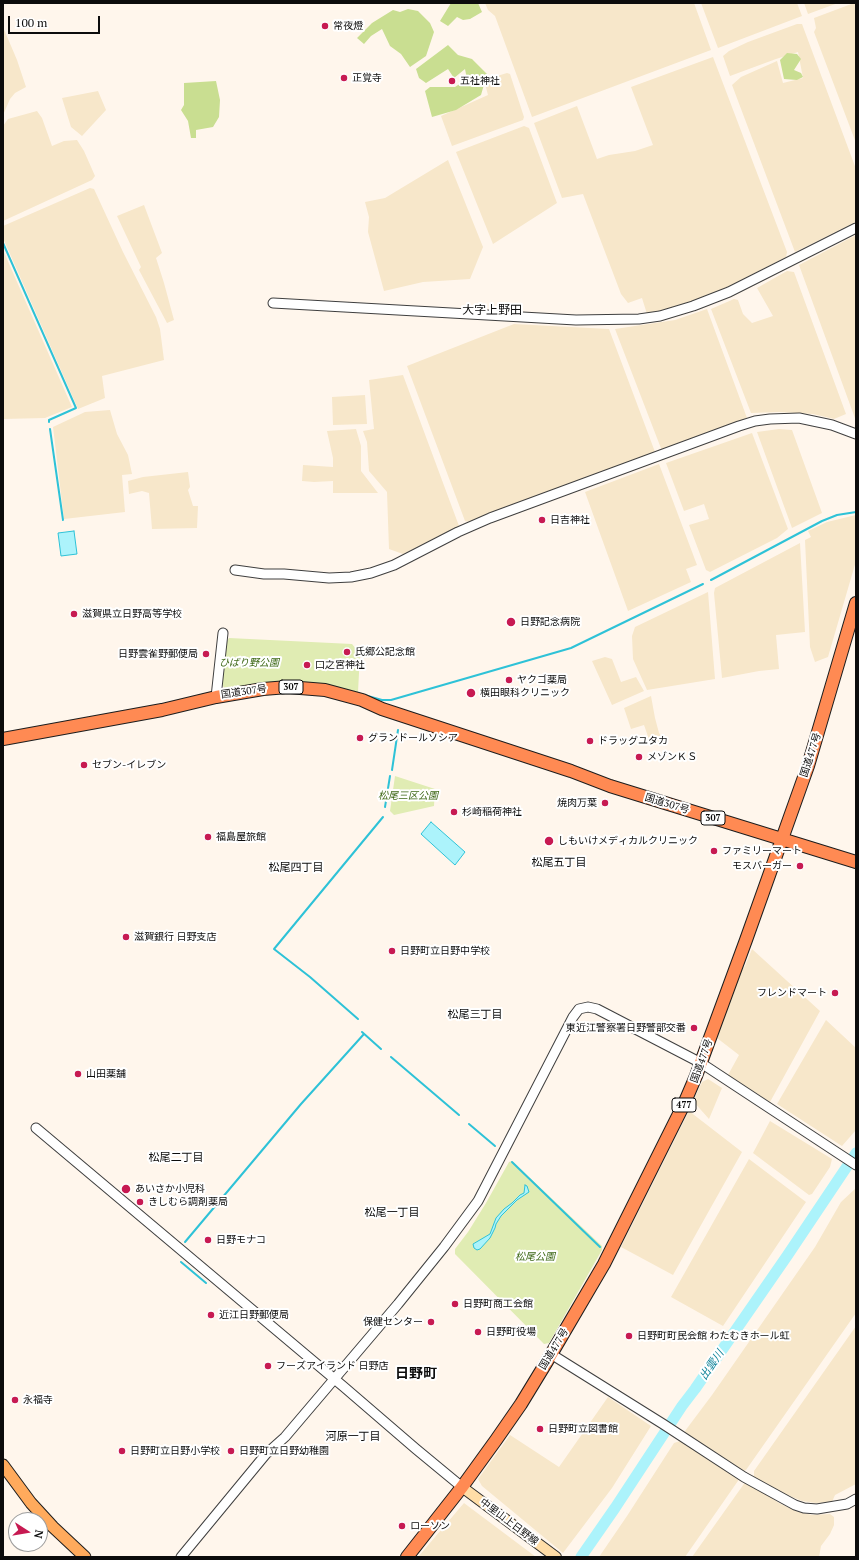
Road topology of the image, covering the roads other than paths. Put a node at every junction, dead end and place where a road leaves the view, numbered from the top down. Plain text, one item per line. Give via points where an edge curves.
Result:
1 (856, 228) edge
2 (273, 303) dead end
3 (856, 434) edge
4 (235, 570) dead end
5 (856, 603) edge
6 (223, 633) dead end
7 (216, 697) junction
8 (3, 739) edge
9 (783, 836) junction
10 (856, 855) edge
11 (856, 862) edge
12 (701, 1063) junction
13 (36, 1128) dead end
14 (856, 1165) edge
15 (551, 1354) junction
16 (334, 1379) junction
17 (3, 1465) edge
18 (462, 1487) junction
19 (856, 1499) edge
20 (85, 1557) edge
21 (181, 1557) edge
22 (407, 1557) edge
23 (556, 1557) edge

1 - 2 street via 729,292 660,316 639,319 576,320
3 - 4 street via 832,425 799,418 755,421 490,518 394,565 371,573 329,578
5 - 9 highway, 国道477号 / 477 via 808,766
6 - 7 street
7 - 8 highway, 国道307号 / 307 via 162,710
7 - 9 highway, 国道307号 / 307 via 288,687 326,690 362,700 389,712 572,771 610,786
9 - 10 highway, 国道307号 / 307
9 - 11 highway, 国道307号 / 307
9 - 12 highway, 国道477号 / 477
12 - 14 street
12 - 15 highway, 国道477号 / 477 via 684,1104 612,1249
12 - 16 street via 593,1007 579,1009 478,1201 444,1247
13 - 16 street
15 - 18 highway, 国道477号 / 477 via 521,1404
15 - 19 street via 744,1477 795,1505 817,1509 847,1504
16 - 18 street
16 - 21 street via 285,1437 266,1454
17 - 20 main road via 31,1503
18 - 22 highway, 国道477号 / 477
18 - 23 main road, 中里山上日野線

